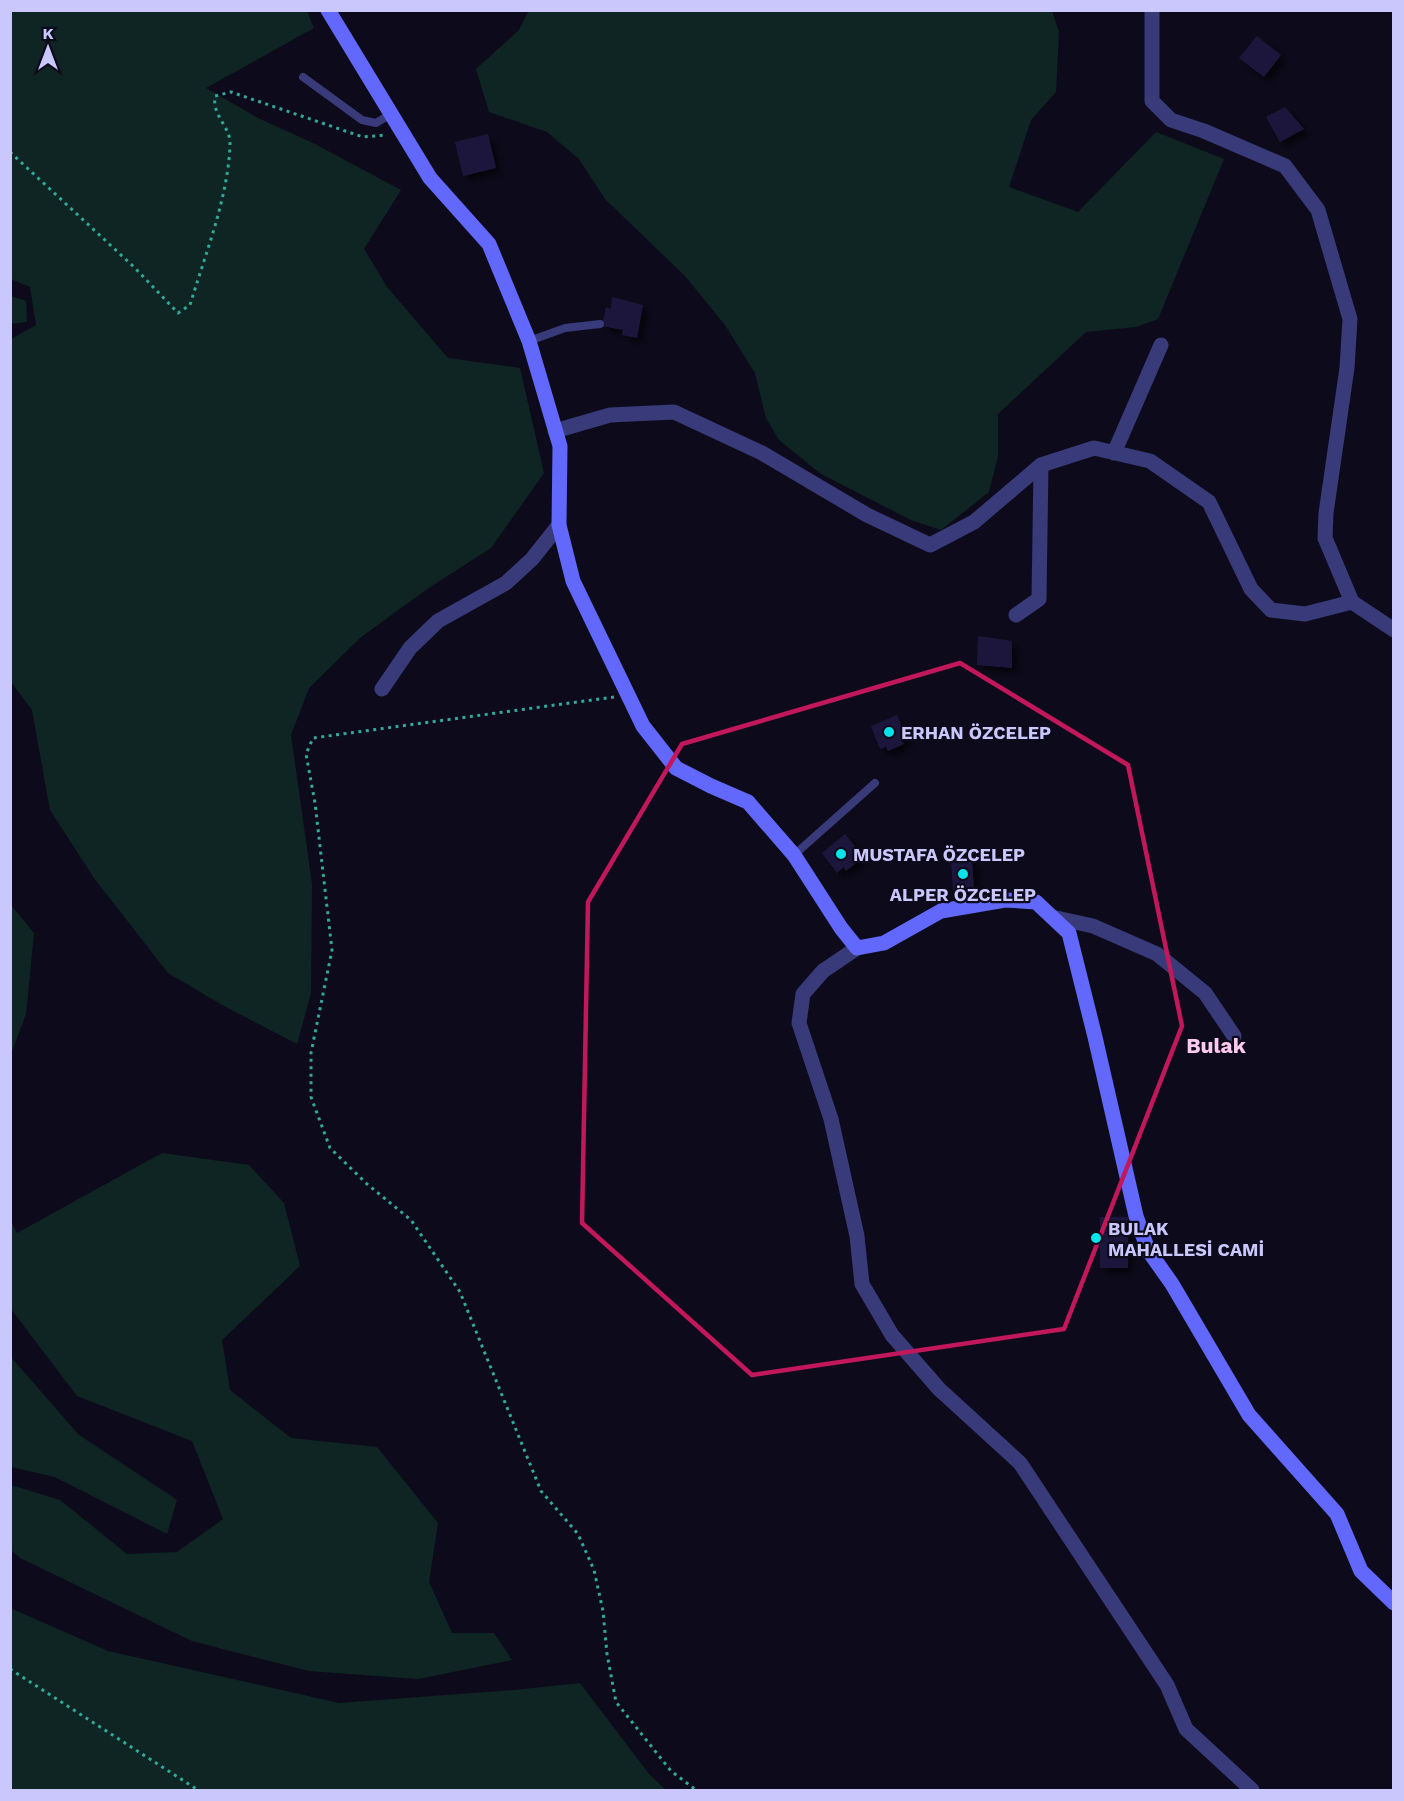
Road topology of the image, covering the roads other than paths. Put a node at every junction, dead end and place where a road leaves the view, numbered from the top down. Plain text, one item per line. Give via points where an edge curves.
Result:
1 (328, 10) edge
2 (1152, 10) edge
3 (303, 77) dead end
4 (390, 114) junction
5 (600, 324) dead end
6 (529, 341) junction
7 (1161, 345) dead end
8 (555, 431) junction
9 (1114, 453) junction
10 (1041, 465) junction
11 (559, 525) junction
12 (1352, 602) junction
13 (1016, 615) dead end
14 (1394, 630) edge
15 (382, 689) dead end
16 (875, 783) dead end
17 (794, 855) junction
18 (1052, 917) junction
19 (857, 948) junction
20 (1234, 1036) dead end
21 (1394, 1604) edge
22 (1252, 1791) edge

1 - 4 street
2 - 12 street via 1152,101 1171,120 1285,166 1318,210 1350,319 1325,538
3 - 4 lane via 362,120 376,123
4 - 6 street via 430,178 489,244
5 - 6 lane via 565,328
6 - 8 street
7 - 9 street
8 - 10 street via 610,415 674,412 762,453 867,515 930,545 974,522
8 - 11 street via 560,446
9 - 10 street via 1094,448
9 - 12 street via 1150,461 1209,501 1251,589 1271,610 1305,614
10 - 13 street via 1039,599
11 - 15 street via 532,559 506,583 438,621 410,648
11 - 17 street via 573,581 643,726 675,768 748,802
12 - 14 street
16 - 17 lane
17 - 19 street
18 - 19 street via 1036,902 1005,900 941,911 884,943
18 - 20 street via 1093,926 1157,954 1205,993
18 - 21 street via 1069,933 1136,1216 1148,1250 1249,1415 1336,1514 1361,1571
19 - 22 street via 823,971 803,994 798,1023 831,1119 857,1236 862,1284 892,1335 939,1389 1020,1463 1167,1685 1185,1729

